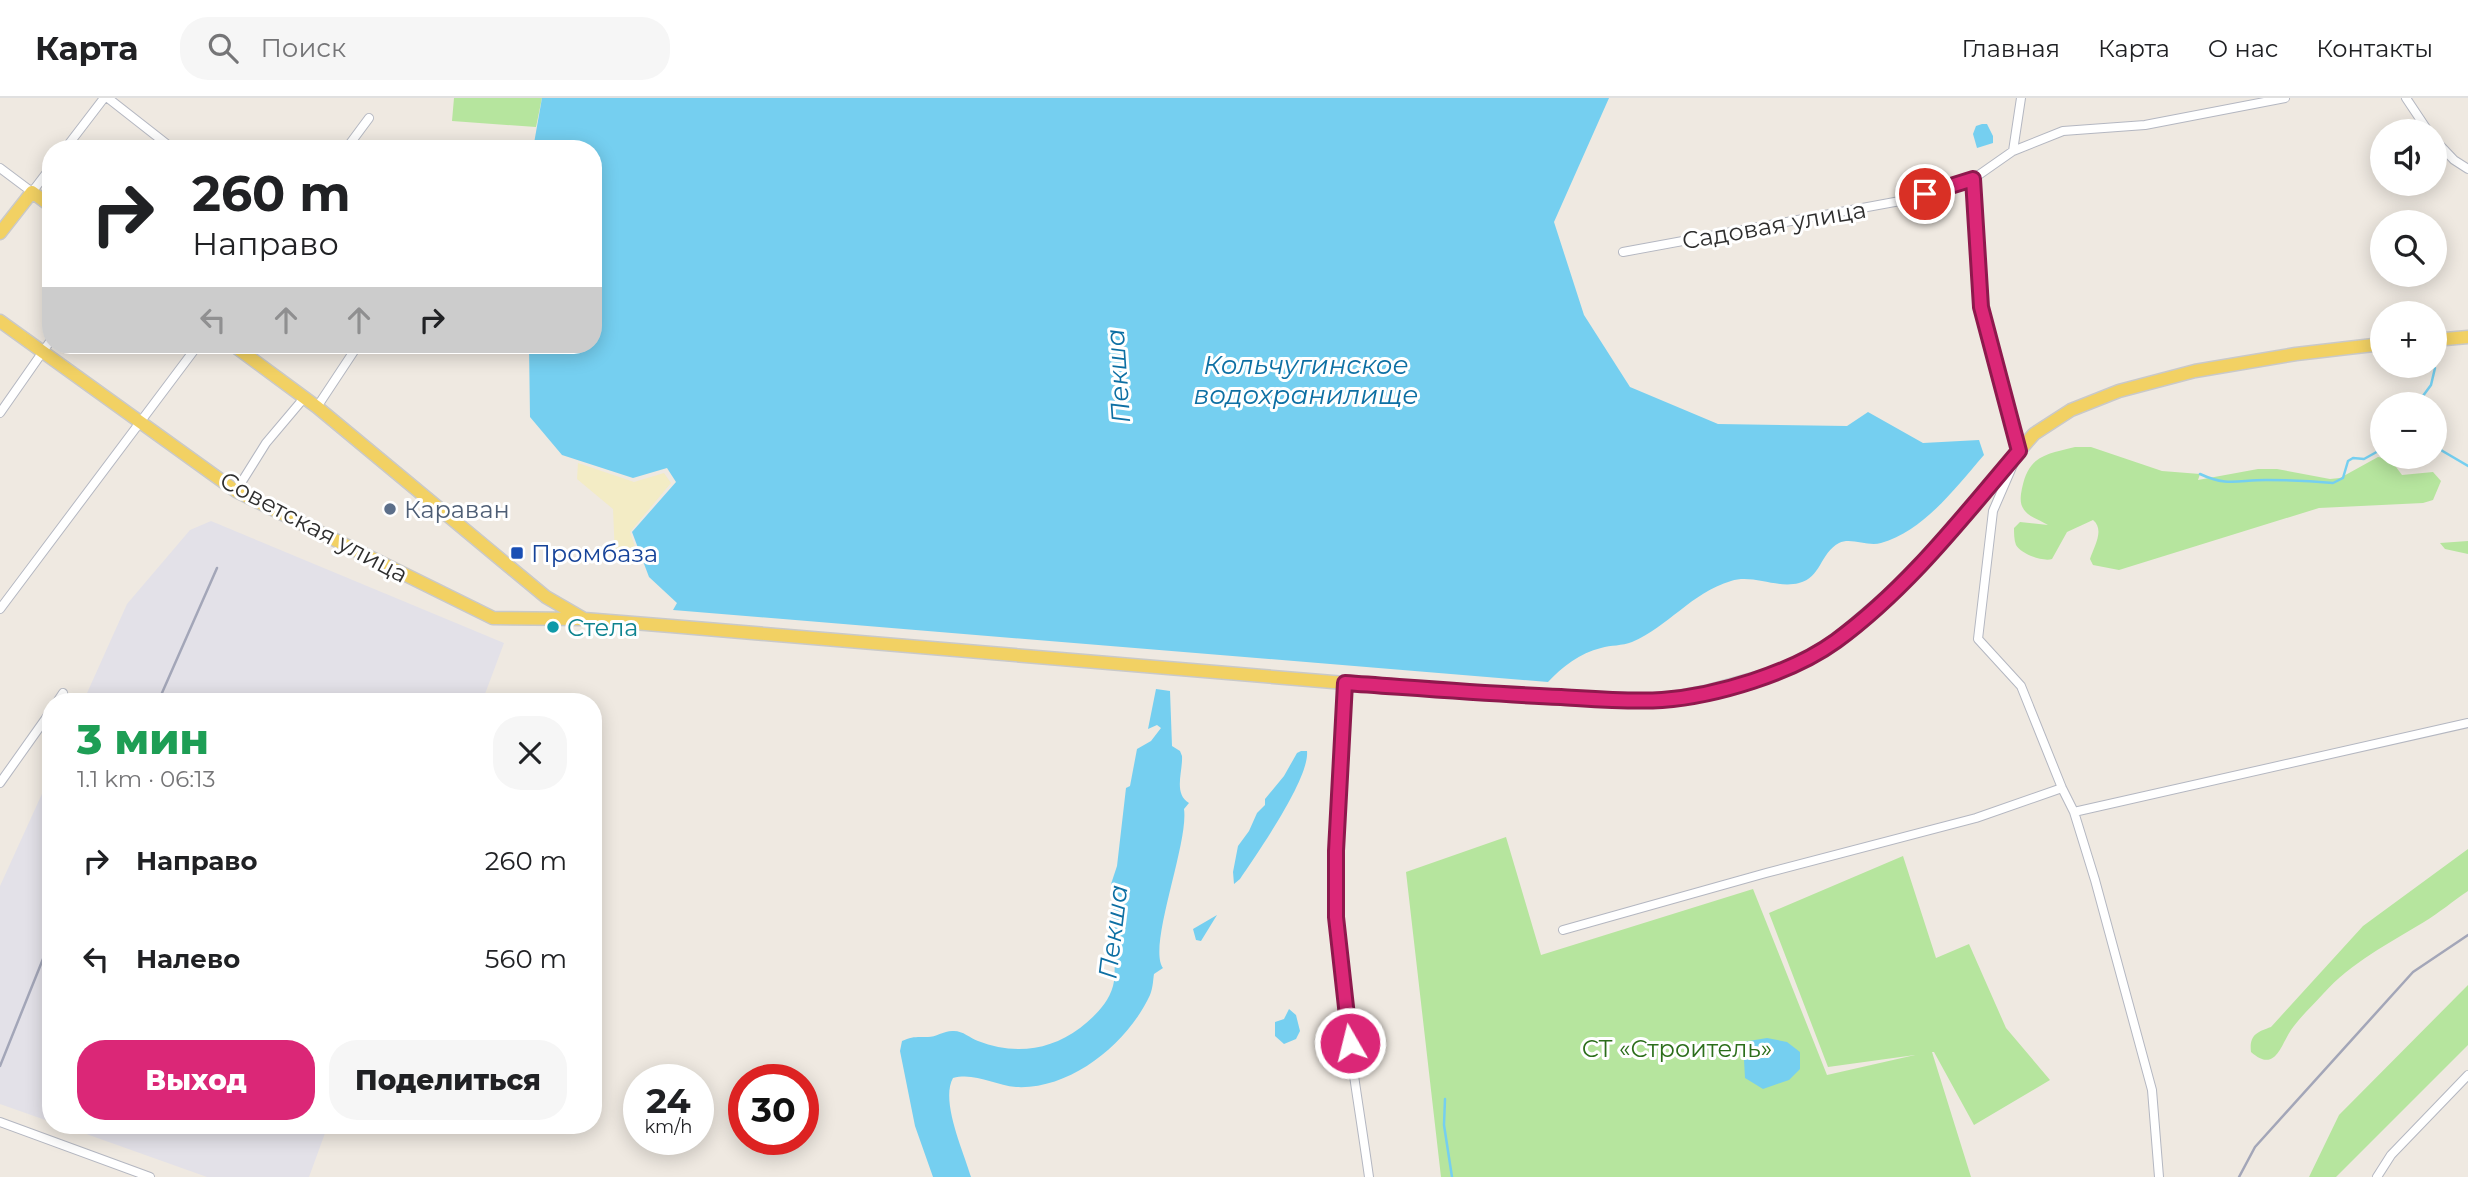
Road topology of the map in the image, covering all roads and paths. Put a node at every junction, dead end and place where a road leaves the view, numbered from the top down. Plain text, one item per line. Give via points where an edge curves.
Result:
1 (106, 98) edge
2 (2021, 98) edge
3 (2284, 98) edge
4 (2406, 98) edge
5 (369, 118) dead end
6 (2420, 119) edge
7 (72, 140) edge
8 (161, 140) edge
9 (352, 140) edge
10 (2013, 150) junction
11 (2447, 153) edge
12 (0, 167) edge
13 (2468, 169) edge
14 (42, 179) edge
15 (1973, 179) junction
16 (32, 192) junction
17 (42, 199) edge
18 (0, 233) edge
19 (1623, 252) dead end
20 (0, 321) edge
21 (2468, 337) edge
22 (2447, 339) edge
23 (2370, 346) edge
24 (42, 352) joint
25 (45, 354) edge
26 (191, 354) edge
27 (245, 354) edge
28 (352, 354) edge
29 (304, 398) junction
30 (317, 407) junction
31 (0, 413) edge
32 (140, 422) junction
33 (2019, 451) junction
34 (236, 491) junction
35 (0, 609) edge
36 (584, 619) junction
37 (1345, 683) junction
38 (2468, 723) edge
39 (42, 724) edge
40 (0, 783) edge
41 (2062, 788) junction
42 (2074, 812) junction
43 (1563, 930) dead end
44 (2468, 1075) edge
45 (0, 1122) edge
46 (150, 1177) edge
47 (1369, 1177) edge
48 (2158, 1177) edge
49 (2377, 1177) edge

1 - 7 street
1 - 8 street
2 - 10 street
3 - 10 street, Садовая улица via 2144,125 2063,131
4 - 6 street
5 - 9 street
10 - 15 street, Садовая улица
11 - 13 street
12 - 16 street
14 - 16 street
15 - 19 street, Садовая улица via 1900,201
15 - 33 street via 1981,307
16 - 17 main road
16 - 18 main road
20 - 24 main road, Советская улица
21 - 22 main road
23 - 33 main road, Советская улица via 2239,363 2146,383 2057,417
24 - 31 street
25 - 32 main road, Советская улица
26 - 32 street
27 - 29 main road
28 - 30 street
29 - 30 main road
29 - 34 street via 266,443
30 - 36 main road via 546,597
32 - 34 main road, Советская улица
32 - 35 street
33 - 37 main road, Советская улица via 1897,589 1835,642 1792,667 1737,685 1662,700
33 - 41 street via 1993,512 1978,639 2021,686
34 - 36 main road, Советская улица via 493,618
36 - 37 main road, Советская улица
37 - 47 street via 1336,917
38 - 42 street
39 - 40 street
41 - 42 street
41 - 43 street via 1976,818
42 - 48 street via 2152,1090
44 - 49 street via 2391,1155
45 - 46 street

